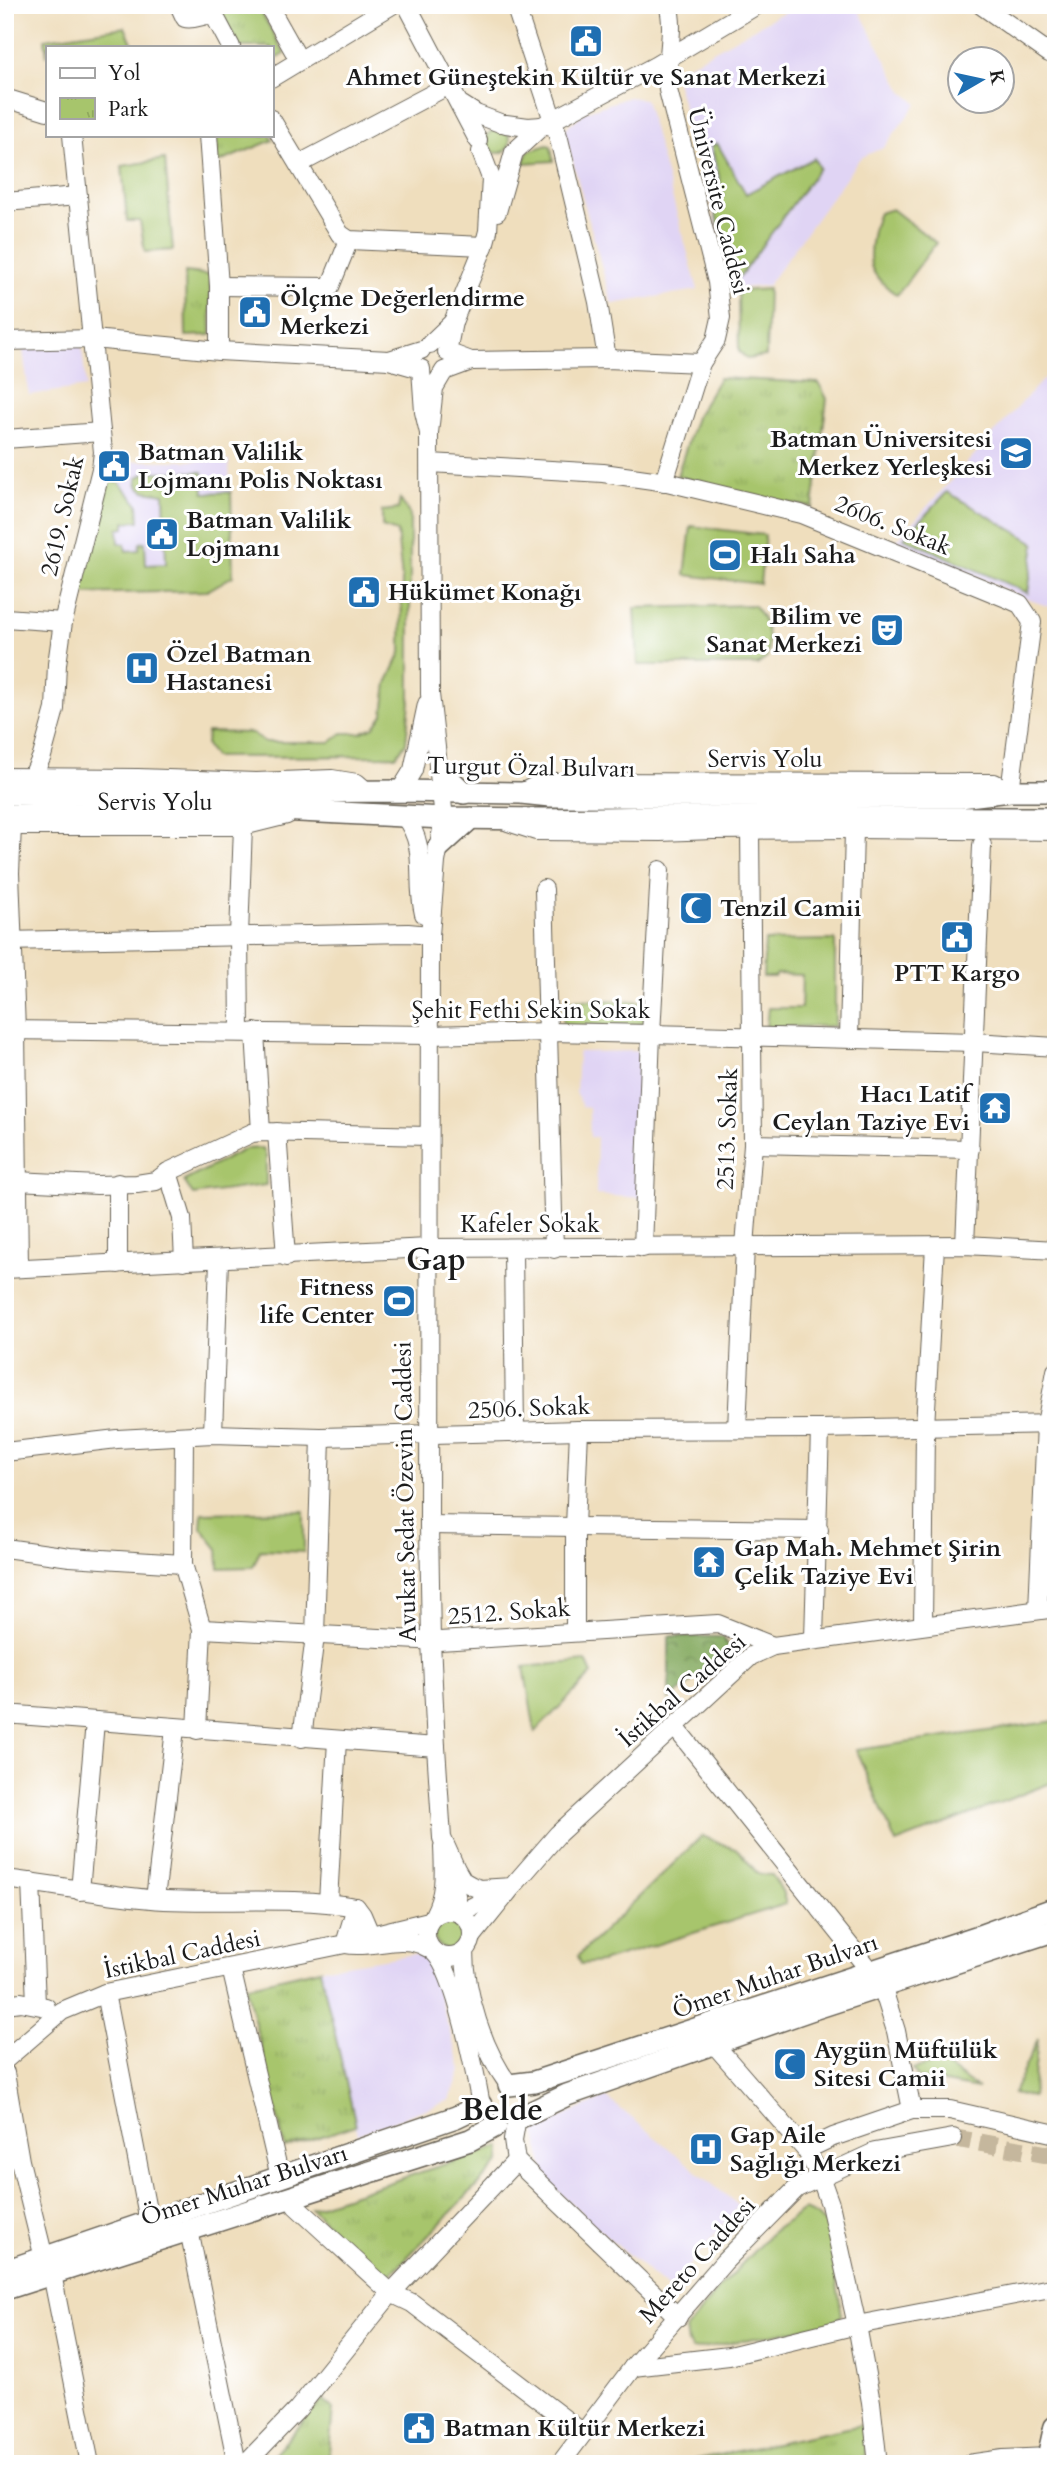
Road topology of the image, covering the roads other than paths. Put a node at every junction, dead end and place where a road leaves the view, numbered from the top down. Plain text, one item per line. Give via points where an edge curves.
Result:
1 (179, 5) edge
2 (268, 5) edge
3 (392, 5) edge
4 (407, 5) edge
5 (515, 5) edge
6 (668, 5) edge
7 (758, 5) edge
8 (981, 5) edge
9 (230, 46) edge
10 (1056, 55) edge
11 (667, 59) junction
12 (299, 60) junction
13 (273, 77) edge
14 (450, 85) junction
15 (5, 98) edge
16 (461, 104) junction
17 (46, 111) edge
18 (273, 122) edge
19 (503, 123) junction
20 (547, 123) junction
21 (72, 136) edge
22 (208, 136) edge
23 (479, 146) junction
24 (514, 152) junction
25 (299, 164) junction
26 (78, 196) junction
27 (5, 202) edge
28 (486, 238) junction
29 (349, 240) junction
30 (219, 286) junction
31 (453, 322) junction
32 (93, 338) junction
33 (5, 341) edge
34 (425, 347) junction
35 (219, 352) junction
36 (447, 352) junction
37 (607, 359) junction
38 (389, 360) junction
39 (471, 361) junction
40 (701, 363) junction
41 (421, 369) junction
42 (444, 371) junction
43 (101, 432) junction
44 (429, 433) junction
45 (5, 439) edge
46 (430, 463) junction
47 (664, 482) junction
48 (5, 618) edge
49 (62, 622) junction
50 (430, 694) junction
51 (440, 770) junction
52 (5, 778) edge
53 (32, 778) junction
54 (400, 791) junction
55 (1010, 791) junction
56 (1056, 791) edge
57 (442, 792) junction
58 (464, 793) junction
59 (5, 794) edge
60 (214, 803) junction
61 (303, 811) junction
62 (404, 816) junction
63 (444, 818) junction
64 (471, 818) junction
65 (1056, 818) edge
66 (502, 819) junction
67 (7, 822) edge
68 (243, 826) junction
69 (854, 829) junction
70 (750, 830) junction
71 (1056, 831) edge
72 (982, 845) dead end
73 (438, 848) junction
74 (660, 870) dead end
75 (544, 889) dead end
76 (430, 935) junction
77 (239, 936) junction
78 (9, 941) edge
79 (11, 1030) edge
80 (248, 1032) junction
81 (550, 1032) junction
82 (650, 1034) junction
83 (429, 1035) junction
84 (754, 1037) junction
85 (849, 1038) junction
86 (975, 1042) junction
87 (1056, 1047) edge
88 (269, 1132) junction
89 (428, 1136) junction
90 (753, 1144) junction
91 (970, 1149) junction
92 (11, 1160) edge
93 (168, 1172) junction
94 (17, 1181) junction
95 (118, 1183) junction
96 (965, 1245) junction
97 (745, 1246) junction
98 (935, 1246) junction
99 (428, 1248) junction
100 (643, 1248) junction
101 (513, 1249) junction
102 (554, 1249) junction
103 (1056, 1250) edge
104 (286, 1257) junction
105 (219, 1259) junction
106 (184, 1261) junction
107 (118, 1264) junction
108 (12, 1269) edge
109 (1056, 1371) edge
110 (1051, 1424) edge
111 (925, 1427) junction
112 (737, 1429) junction
113 (820, 1429) junction
114 (579, 1430) junction
115 (516, 1433) junction
116 (213, 1434) junction
117 (428, 1434) junction
118 (184, 1436) junction
119 (321, 1437) junction
120 (5, 1452) edge
121 (429, 1525) junction
122 (575, 1527) junction
123 (819, 1530) junction
124 (5, 1548) edge
125 (183, 1564) junction
126 (1047, 1609) edge
127 (923, 1625) junction
128 (202, 1629) junction
129 (575, 1632) junction
130 (315, 1636) junction
131 (814, 1639) junction
132 (431, 1641) junction
133 (773, 1646) junction
134 (5, 1714) edge
135 (95, 1722) junction
136 (675, 1727) junction
137 (174, 1728) junction
138 (197, 1730) junction
139 (302, 1738) junction
140 (337, 1740) junction
141 (436, 1747) junction
142 (442, 1838) junction
143 (5, 1879) edge
144 (31, 1882) junction
145 (512, 1886) junction
146 (80, 1891) junction
147 (155, 1899) junction
148 (328, 1902) junction
149 (356, 1907) junction
150 (1056, 1908) edge
151 (460, 1913) junction
152 (431, 1918) junction
153 (1056, 1930) edge
154 (371, 1936) junction
155 (345, 1944) junction
156 (468, 1944) junction
157 (434, 1952) junction
158 (230, 1968) junction
159 (876, 1979) junction
160 (105, 1993) junction
161 (5, 2004) edge
162 (36, 2004) junction
163 (62, 2011) junction
164 (714, 2044) junction
165 (5, 2060) edge
166 (5, 2073) edge
167 (509, 2085) junction
168 (481, 2105) junction
169 (912, 2110) junction
170 (511, 2122) junction
171 (953, 2133) tunnel mouth
172 (1056, 2134) edge
173 (806, 2150) junction
174 (516, 2161) junction
175 (818, 2172) junction
176 (280, 2177) junction
177 (291, 2198) junction
178 (149, 2221) junction
179 (189, 2230) junction
180 (48, 2266) junction
181 (5, 2271) edge
182 (1056, 2287) edge
183 (5, 2289) edge
184 (391, 2293) junction
185 (678, 2317) junction
186 (857, 2325) junction
187 (633, 2367) junction
188 (1056, 2428) edge
189 (583, 2433) junction
190 (1049, 2460) edge
191 (1002, 2461) edge
192 (90, 2464) edge
193 (237, 2464) edge
194 (245, 2464) edge
195 (560, 2464) edge
196 (878, 2464) edge
197 (968, 2464) edge

1 - 9 street via 189,20 214,15
2 - 12 street
3 - 12 street
4 - 14 street
5 - 20 street
6 - 11 street, Üniversite Caddesi via 672,26
7 - 11 street
8 - 10 street
11 - 20 street
11 - 40 street, Üniversite Caddesi via 671,108 720,300 716,340
12 - 13 street
14 - 16 street
14 - 25 street
15 - 17 street
16 - 19 street
16 - 23 street
18 - 25 street
19 - 20 street via 528,127
19 - 23 street via 488,125 480,134
19 - 24 street via 517,139
20 - 24 street
20 - 37 street via 598,302
21 - 26 street, 2619. Sokak
22 - 30 street
23 - 24 street via 498,162
23 - 28 street via 491,178
24 - 28 street
25 - 29 street via 340,234
26 - 27 street
26 - 32 street, 2619. Sokak
28 - 29 street
28 - 31 street
29 - 30 street via 330,288
30 - 35 street
31 - 34 street
31 - 36 street
32 - 33 street
32 - 35 street
32 - 43 street, 2619. Sokak
34 - 36 street via 440,345
34 - 38 street
34 - 41 street via 418,359
35 - 38 street
36 - 39 street
36 - 42 street via 449,362
37 - 39 street
37 - 40 street
38 - 41 street
39 - 42 street
40 - 47 street, Üniversite Caddesi
41 - 42 street via 435,375
41 - 44 street
42 - 44 street via 434,388
43 - 45 street
43 - 49 street, 2619. Sokak via 101,469
44 - 46 street
46 - 47 street, 2606. Sokak via 603,473
46 - 50 street
47 - 55 street, 2606. Sokak via 801,514 1020,604 1032,622
48 - 49 street
49 - 53 street, 2619. Sokak via 55,709
50 - 51 street
50 - 54 street via 414,769
51 - 57 street
51 - 58 main road
52 - 53 street, Servis Yolu
53 - 60 street, Servis Yolu
54 - 57 main road, Turgut Özal Bulvarı
54 - 60 main road, Turgut Özal Bulvarı
55 - 56 main road, Turgut Özal Bulvarı
55 - 58 main road, Turgut Özal Bulvarı via 960,797
57 - 58 main road, Turgut Özal Bulvarı
57 - 63 street
59 - 60 main road, Turgut Özal Bulvarı
60 - 61 main road, Turgut Özal Bulvarı
60 - 67 main road, Turgut Özal Bulvarı
60 - 68 street, Servis Yolu
61 - 62 main road, Turgut Özal Bulvarı
61 - 68 street, Servis Yolu
62 - 63 main road, Turgut Özal Bulvarı
62 - 76 street via 419,845 423,909
63 - 64 main road, Turgut Özal Bulvarı
63 - 73 street
64 - 66 main road, Turgut Özal Bulvarı
64 - 73 main road
65 - 66 main road, Turgut Özal Bulvarı
66 - 70 street via 536,831
67 - 78 street
68 - 77 street
69 - 70 street
69 - 71 street
69 - 85 street
70 - 84 street, 2513. Sokak
72 - 86 street
73 - 76 street
74 - 82 street
75 - 81 street
76 - 77 street
76 - 83 street, Avukat Sedat Özevin Caddesi
77 - 78 street
77 - 80 street
78 - 79 street
79 - 80 street, Şehit Fethi Sekin Sokak
79 - 92 street
80 - 83 street, Şehit Fethi Sekin Sokak
80 - 88 street
81 - 82 street, Şehit Fethi Sekin Sokak
81 - 83 street, Şehit Fethi Sekin Sokak
81 - 102 street
82 - 84 street, Şehit Fethi Sekin Sokak
82 - 100 street
83 - 89 street, Avukat Sedat Özevin Caddesi
84 - 85 street, Şehit Fethi Sekin Sokak
84 - 90 street, 2513. Sokak
85 - 86 street, Şehit Fethi Sekin Sokak
86 - 87 street, Şehit Fethi Sekin Sokak
86 - 91 street
88 - 89 street
88 - 93 street via 252,1133
88 - 104 street
89 - 99 street, Avukat Sedat Özevin Caddesi
90 - 91 street
90 - 97 street, 2513. Sokak
91 - 96 street
92 - 94 street
93 - 95 street via 156,1181
93 - 106 street via 181,1219
94 - 95 street
94 - 108 street
95 - 107 street
96 - 98 street, Kafeler Sokak
96 - 103 street, Kafeler Sokak
97 - 98 street, Kafeler Sokak
97 - 100 street, Kafeler Sokak
97 - 112 street, 2513. Sokak
98 - 111 street
99 - 101 street, Kafeler Sokak
99 - 104 street, Kafeler Sokak
99 - 117 street, Avukat Sedat Özevin Caddesi
100 - 102 street, Kafeler Sokak
101 - 102 street, Kafeler Sokak
101 - 115 street
104 - 105 street, Kafeler Sokak
105 - 106 street, Kafeler Sokak
105 - 116 street
106 - 107 street, Kafeler Sokak
107 - 108 street, Kafeler Sokak
109 - 110 street
110 - 111 street, 2506. Sokak
110 - 126 street
111 - 113 street, 2506. Sokak
111 - 127 street
112 - 113 street, 2506. Sokak
112 - 114 street, 2506. Sokak
113 - 123 street
114 - 115 street, 2506. Sokak
114 - 122 street
115 - 117 street, 2506. Sokak
116 - 118 street, 2506. Sokak
116 - 119 street, 2506. Sokak
117 - 119 street, 2506. Sokak
117 - 121 street, Avukat Sedat Özevin Caddesi
118 - 120 street, 2506. Sokak
118 - 125 street
119 - 130 street
121 - 122 street
121 - 132 street, Avukat Sedat Özevin Caddesi
122 - 123 street
122 - 129 street
123 - 131 street
124 - 125 street
125 - 128 street
126 - 127 street, İstikbal Caddesi
127 - 131 street, İstikbal Caddesi
128 - 130 street, 2512. Sokak
128 - 138 street
129 - 132 street, 2512. Sokak
129 - 133 street, 2512. Sokak via 718,1624
130 - 132 street, 2512. Sokak
130 - 139 street
131 - 133 street, İstikbal Caddesi
132 - 141 street, Avukat Sedat Özevin Caddesi
133 - 136 street, İstikbal Caddesi via 751,1656
134 - 135 street
135 - 137 street
135 - 146 street
136 - 145 street, İstikbal Caddesi via 558,1834
136 - 159 street
137 - 138 street
137 - 147 street
138 - 139 street
139 - 140 street
140 - 141 street
140 - 148 street
141 - 142 street, Avukat Sedat Özevin Caddesi
142 - 145 street via 463,1881 480,1889
142 - 151 street, Avukat Sedat Özevin Caddesi
142 - 152 street, Avukat Sedat Özevin Caddesi via 442,1901
143 - 144 street
144 - 146 street
144 - 162 street
145 - 151 street
145 - 156 street, İstikbal Caddesi
146 - 147 street
147 - 148 street
148 - 149 street
149 - 154 street
149 - 155 street
150 - 159 main road, Ömer Muhar Bulvarı
151 - 152 street via 447,1910
151 - 156 street via 470,1923
152 - 154 street
152 - 157 street via 425,1934
153 - 159 main road, Ömer Muhar Bulvarı
154 - 155 street
155 - 157 street via 403,1941
155 - 158 street, İstikbal Caddesi
156 - 157 street via 460,1955
156 - 167 street via 467,1984 491,2057
157 - 168 street via 449,1978 461,2017
158 - 160 street, İstikbal Caddesi
158 - 176 street
159 - 164 main road, Ömer Muhar Bulvarı
159 - 167 main road, Ömer Muhar Bulvarı via 534,2082
159 - 169 street via 896,2031
160 - 163 street, İstikbal Caddesi
160 - 178 street
161 - 162 street
162 - 163 street
163 - 165 street, İstikbal Caddesi
164 - 170 main road, Ömer Muhar Bulvarı via 567,2095
164 - 173 street
166 - 180 street via 20,2161
167 - 168 main road via 490,2088
167 - 170 main road via 520,2092 524,2105
168 - 170 main road via 485,2118
168 - 176 main road, Ömer Muhar Bulvarı
169 - 172 street via 950,2110
169 - 173 street
170 - 174 street
170 - 177 main road, Ömer Muhar Bulvarı via 470,2140
171 - 175 street via 883,2139
173 - 175 street
174 - 184 street
174 - 185 street
175 - 185 street, Mereto Caddesi via 724,2262
175 - 186 street via 830,2204
176 - 178 main road, Ömer Muhar Bulvarı
177 - 179 main road, Ömer Muhar Bulvarı
177 - 184 street
178 - 180 main road, Ömer Muhar Bulvarı
179 - 180 main road, Ömer Muhar Bulvarı
179 - 193 street
180 - 181 main road, Ömer Muhar Bulvarı
180 - 183 main road, Ömer Muhar Bulvarı
180 - 192 street
182 - 186 street
184 - 189 street via 412,2303
184 - 194 street via 297,2410
185 - 187 street, Mereto Caddesi
186 - 187 street via 729,2356
186 - 196 street
187 - 189 street, Mereto Caddesi
188 - 190 highway
189 - 195 street, Mereto Caddesi
190 - 191 street
191 - 197 street

